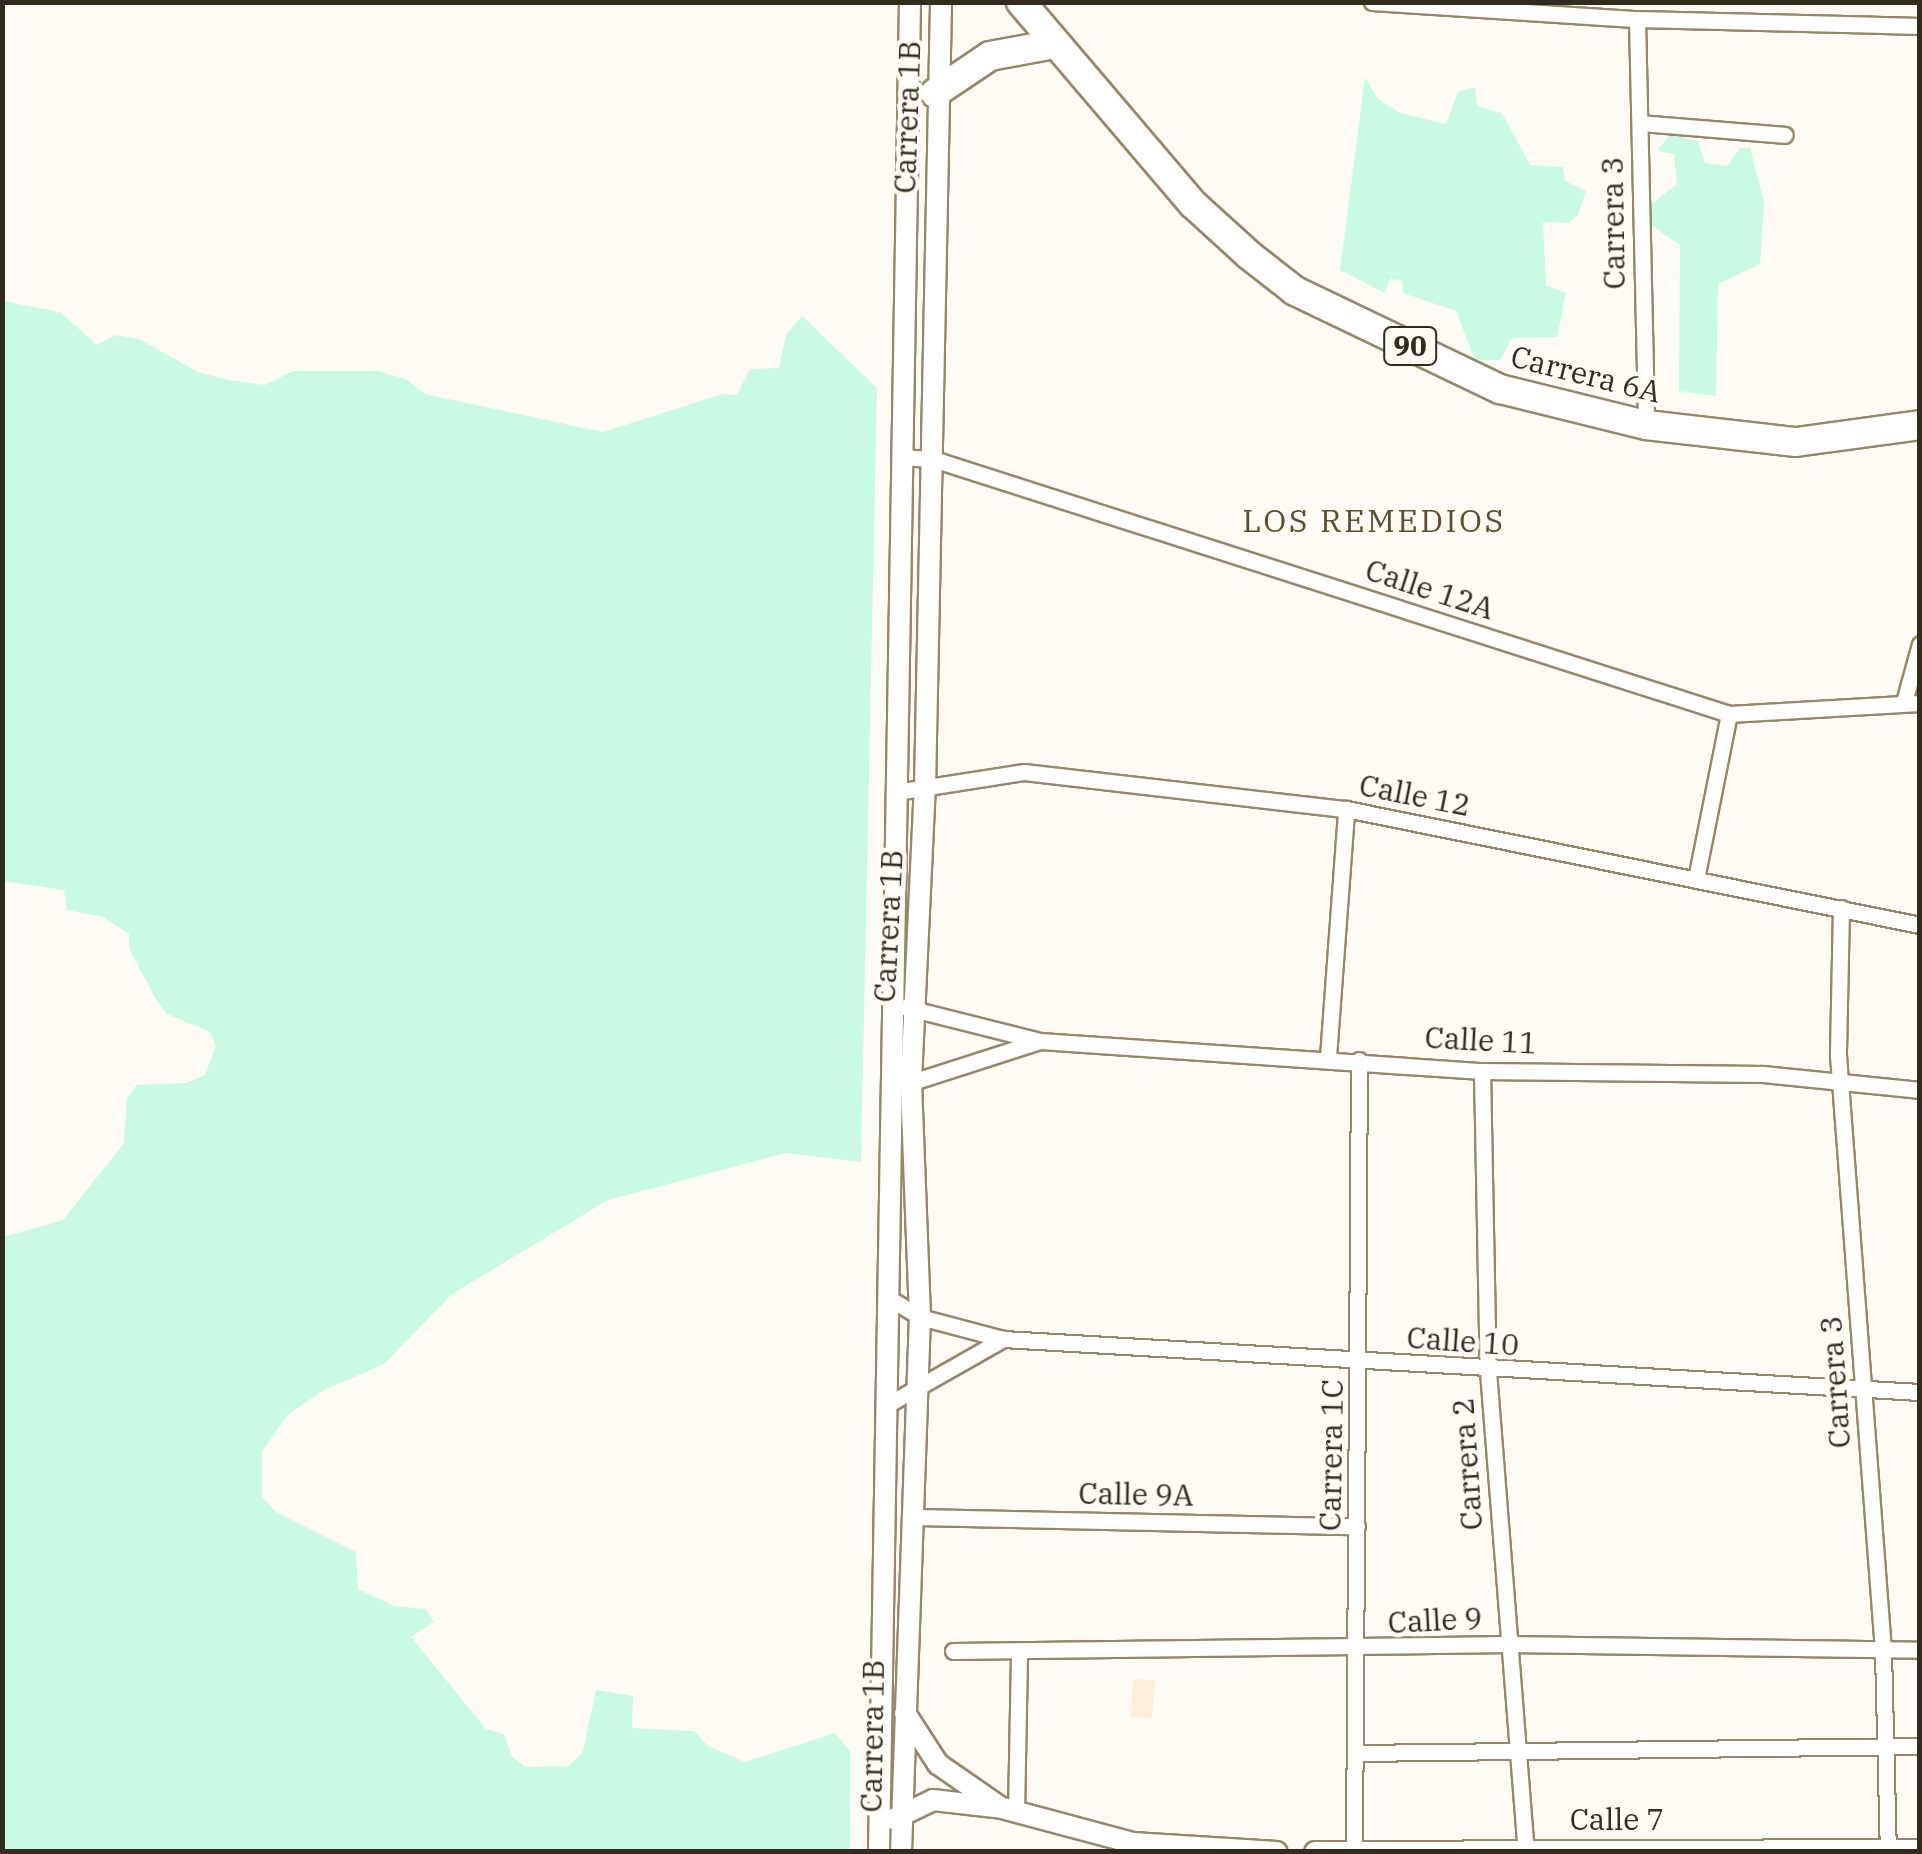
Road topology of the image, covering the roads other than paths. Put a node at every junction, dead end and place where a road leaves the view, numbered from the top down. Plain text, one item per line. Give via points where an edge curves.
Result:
1 (910, 2) edge
2 (941, 2) edge
3 (1021, 2) edge
4 (1372, 2) edge
5 (1586, 8) edge
6 (1638, 20) junction
7 (1920, 26) edge
8 (1055, 44) junction
9 (935, 93) junction
10 (1640, 122) junction
11 (1785, 136) dead end
12 (1646, 425) junction
13 (1920, 425) edge
14 (902, 457) junction
15 (932, 459) junction
16 (1920, 644) edge
17 (1912, 703) edge
18 (1729, 714) junction
19 (925, 787) junction
20 (896, 792) junction
21 (1346, 809) junction
22 (1696, 879) junction
23 (1841, 908) junction
24 (1920, 925) edge
25 (903, 1006) junction
26 (1040, 1040) junction
27 (1328, 1057) junction
28 (1360, 1060) junction
29 (1482, 1071) junction
30 (1842, 1078) junction
31 (912, 1081) junction
32 (1920, 1090) edge
33 (890, 1091) junction
34 (887, 1297) junction
35 (920, 1317) junction
36 (1003, 1339) junction
37 (1360, 1360) junction
38 (1488, 1371) junction
39 (914, 1385) junction
40 (1863, 1392) junction
41 (1920, 1392) edge
42 (885, 1406) junction
43 (913, 1517) junction
44 (1357, 1526) junction
45 (1508, 1644) junction
46 (1920, 1650) edge
47 (953, 1651) dead end
48 (1355, 1651) junction
49 (1883, 1651) junction
50 (1019, 1654) junction
51 (903, 1706) junction
52 (1888, 1746) junction
53 (1920, 1746) edge
54 (1522, 1752) junction
55 (1356, 1753) junction
56 (1009, 1810) junction
57 (901, 1816) junction
58 (879, 1826) junction
59 (1526, 1850) edge
60 (1786, 1850) edge
61 (1888, 1850) edge
62 (1920, 1850) edge
63 (1354, 1851) edge
64 (879, 1852) edge
65 (900, 1852) edge
66 (1277, 1852) edge
67 (1315, 1852) edge

1 - 14 street, Carrera 1B
2 - 9 street, Carrera 1B
3 - 8 highway, Carrera 6A / 90
4 - 5 street
5 - 6 street
6 - 7 street
6 - 10 street, Carrera 3
8 - 9 highway via 990,56
8 - 12 highway, Carrera 6A / 90 via 1193,204 1295,291 1500,389
9 - 15 street, Carrera 1B
10 - 11 street
10 - 12 street, Carrera 3
12 - 13 highway, Carrera 6A / 90 via 1796,442
14 - 15 street, Calle 12A
14 - 20 street, Carrera 1B
15 - 18 street, Calle 12A
15 - 19 street, Carrera 1B
16 - 17 street
17 - 18 street, Calle 12A
18 - 22 street
19 - 20 street, Calle 12
19 - 21 street, Calle 12 via 1024,772
19 - 25 street, Carrera 1B
20 - 25 street, Carrera 1B
21 - 22 street, Calle 12
21 - 27 street
22 - 23 street, Calle 12
23 - 24 street, Calle 12
23 - 30 street, Carrera 3
25 - 26 street
25 - 31 street, Carrera 1B
25 - 33 street, Carrera 1B
26 - 27 street, Calle 11
26 - 31 street
27 - 28 street, Calle 11
28 - 29 street, Calle 11
28 - 37 street, Carrera 1C
29 - 30 street, Calle 11
29 - 38 street, Carrera 2
30 - 32 street, Calle 11
30 - 40 street, Carrera 3
31 - 33 street
31 - 35 street, Carrera 1B
33 - 34 street, Carrera 1B
34 - 35 street, Calle 10
34 - 42 street, Carrera 1B
35 - 36 street, Calle 10
35 - 39 street, Carrera 1B
36 - 37 street, Calle 10
36 - 39 street
37 - 38 street, Calle 10
37 - 44 street, Carrera 1C
38 - 40 street, Calle 10
38 - 45 street, Carrera 2
39 - 42 street
39 - 43 street, Carrera 1B
40 - 41 street, Calle 10
40 - 49 street, Carrera 3
42 - 58 street, Carrera 1B
43 - 44 street, Calle 9A
43 - 51 street, Carrera 1B
44 - 48 street, Carrera 1C
45 - 48 street, Calle 9
45 - 49 street, Calle 9
45 - 54 street, Carrera 2
46 - 49 street, Calle 9
47 - 50 street, Calle 9
48 - 50 street, Calle 9
48 - 55 street, Carrera 1C
49 - 52 street, Carrera 3
50 - 56 street
51 - 56 street via 938,1764
51 - 57 street, Carrera 1B
52 - 53 street
52 - 54 street
52 - 61 street, Carrera 3
54 - 55 street
54 - 59 street, Carrera 2
55 - 63 street, Carrera 1C
56 - 57 street via 933,1800
56 - 66 street via 1133,1844
57 - 58 street
57 - 65 street, Carrera 1B
58 - 64 street, Carrera 1B
59 - 60 street, Calle 7
59 - 63 street, Calle 7
60 - 61 street, Calle 7
61 - 62 street, Calle 7
63 - 67 street, Calle 7

